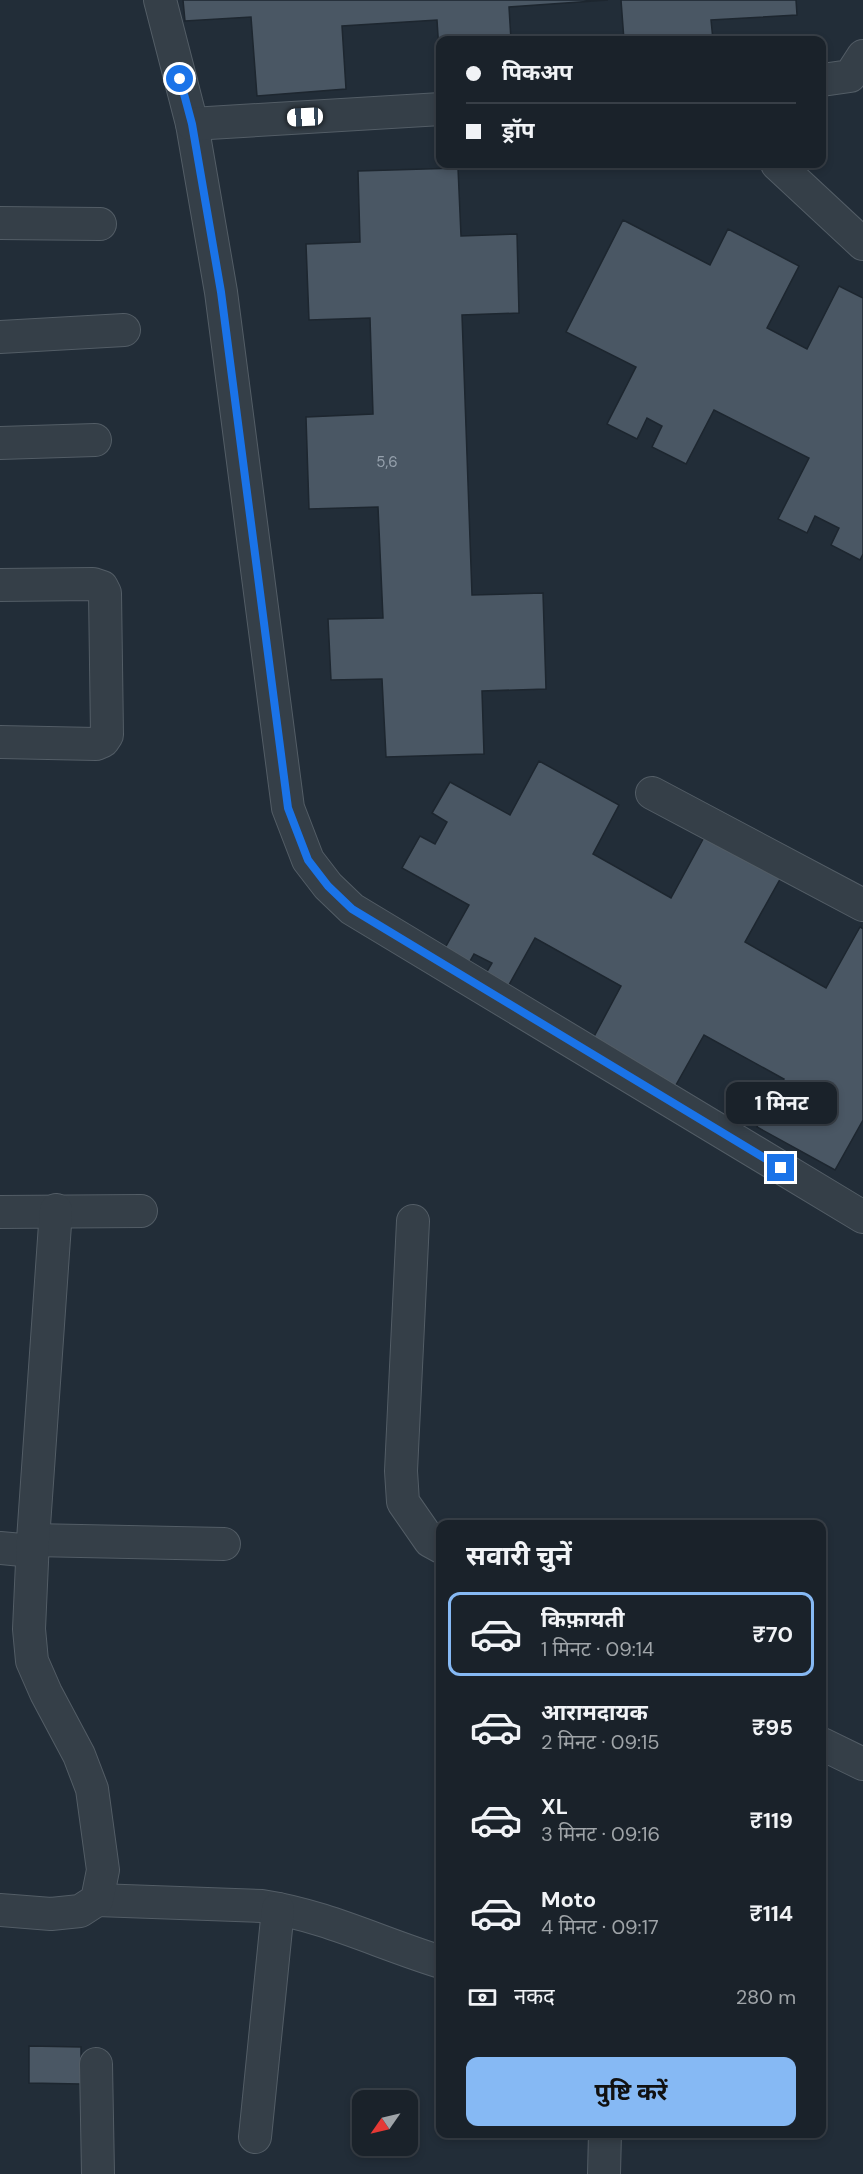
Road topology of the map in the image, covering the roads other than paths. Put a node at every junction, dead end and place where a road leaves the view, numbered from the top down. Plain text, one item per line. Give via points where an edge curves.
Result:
1 (160, 0) edge
2 (863, 56) edge
3 (826, 79) edge
4 (436, 109) edge
5 (192, 124) junction
6 (781, 168) edge
7 (0, 223) edge
8 (100, 224) dead end
9 (863, 244) edge
10 (124, 330) dead end
11 (0, 337) edge
12 (95, 440) dead end
13 (0, 443) edge
14 (0, 585) edge
15 (0, 742) edge
16 (652, 793) dead end
17 (863, 905) edge
18 (56, 1210) junction
19 (141, 1211) dead end
20 (0, 1212) edge
21 (863, 1217) edge
22 (413, 1221) dead end
23 (224, 1544) dead end
24 (436, 1544) edge
25 (33, 1546) junction
26 (0, 1548) edge
27 (826, 1746) edge
28 (863, 1764) edge
29 (97, 1900) junction
30 (278, 1909) junction
31 (0, 1910) edge
32 (436, 1960) edge
33 (96, 2064) dead end
34 (255, 2136) dead end
35 (605, 2138) edge
36 (98, 2174) edge
37 (604, 2174) edge

1 - 5 street
2 - 3 street via 850,76
4 - 5 street
5 - 21 street via 221,292 288,808 308,860 352,909
6 - 9 street
7 - 8 street
10 - 11 street
12 - 13 street
14 - 15 street via 102,587 107,735 96,744
16 - 17 street
18 - 19 street
18 - 20 street
18 - 25 street
22 - 24 street via 401,1471 403,1502
23 - 25 street
25 - 26 street
25 - 29 street via 29,1629 32,1661 92,1789 103,1869
27 - 28 street
29 - 30 street
29 - 31 street via 80,1911 51,1914
30 - 32 street via 317,1918
30 - 34 street
33 - 36 street
35 - 37 street

